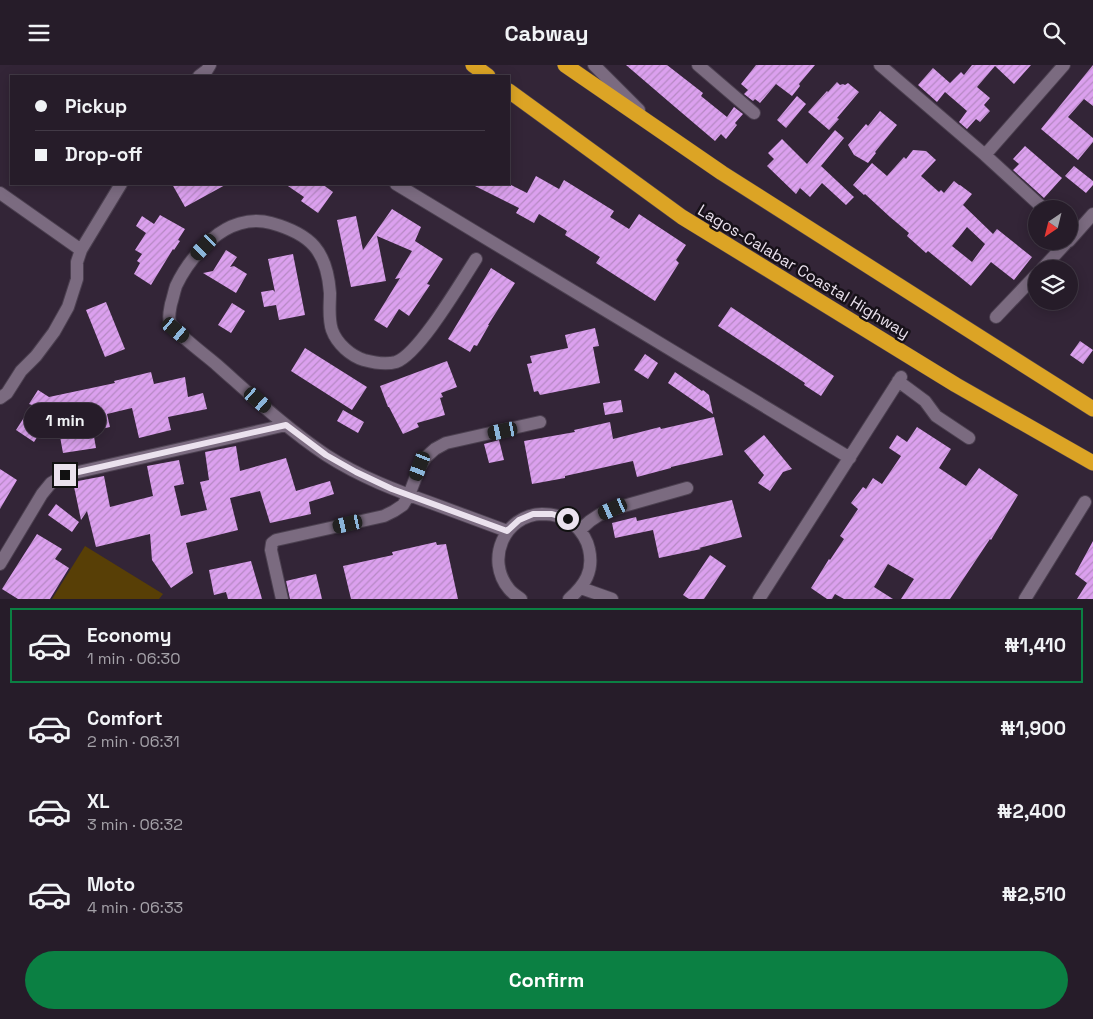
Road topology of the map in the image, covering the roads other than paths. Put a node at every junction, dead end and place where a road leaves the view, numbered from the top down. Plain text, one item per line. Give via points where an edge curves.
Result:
1 (473, 65) edge
2 (565, 65) edge
3 (594, 65) edge
4 (698, 65) edge
5 (880, 65) edge
6 (1064, 65) edge
7 (487, 75) edge
8 (510, 92) edge
9 (754, 113) dead end
10 (655, 127) junction
11 (985, 155) junction
12 (120, 185) edge
13 (398, 185) edge
14 (0, 193) edge
15 (1034, 200) edge
16 (1093, 215) edge
17 (1078, 229) edge
18 (80, 250) junction
19 (1059, 250) edge
20 (476, 259) dead end
21 (1050, 260) edge
22 (1028, 283) edge
23 (996, 317) dead end
24 (0, 398) edge
25 (1093, 409) edge
26 (540, 422) dead end
27 (286, 425) junction
28 (969, 438) dead end
29 (850, 458) junction
30 (1093, 463) edge
31 (687, 488) dead end
32 (409, 495) junction
33 (1085, 502) dead end
34 (580, 530) junction
35 (507, 531) junction
36 (0, 564) edge
37 (582, 588) junction
38 (1030, 597) edge
39 (515, 598) edge
40 (282, 599) edge
41 (569, 599) edge
42 (612, 599) edge
43 (759, 599) edge

1 - 7 highway
2 - 10 highway
3 - 10 street
4 - 9 street
5 - 11 street
6 - 11 street
8 - 30 highway, Lagos-Calabar Coastal Highway via 682,217 956,385
10 - 25 highway
11 - 15 street
12 - 18 street
13 - 29 street
14 - 18 street
16 - 17 street
18 - 24 street via 77,279 68,307 54,332
19 - 21 street
20 - 27 street via 416,346 408,355 387,364 360,358 338,341 330,318 326,268 310,241 296,231 262,221 229,227 212,239 176,286 170,321 176,330
22 - 23 street
26 - 32 street via 446,443 435,449 420,466
27 - 32 street via 326,455
27 - 36 street via 65,475 51,483 42,494
28 - 29 street via 936,416 925,401 900,379
29 - 43 street
31 - 34 street via 613,509
32 - 35 street
32 - 40 street via 403,505 384,516 272,543
33 - 38 street
34 - 35 street via 568,519 552,514 533,514 519,520
34 - 37 street via 591,558 589,574
35 - 39 street via 498,560 501,576
37 - 41 street
37 - 42 street

